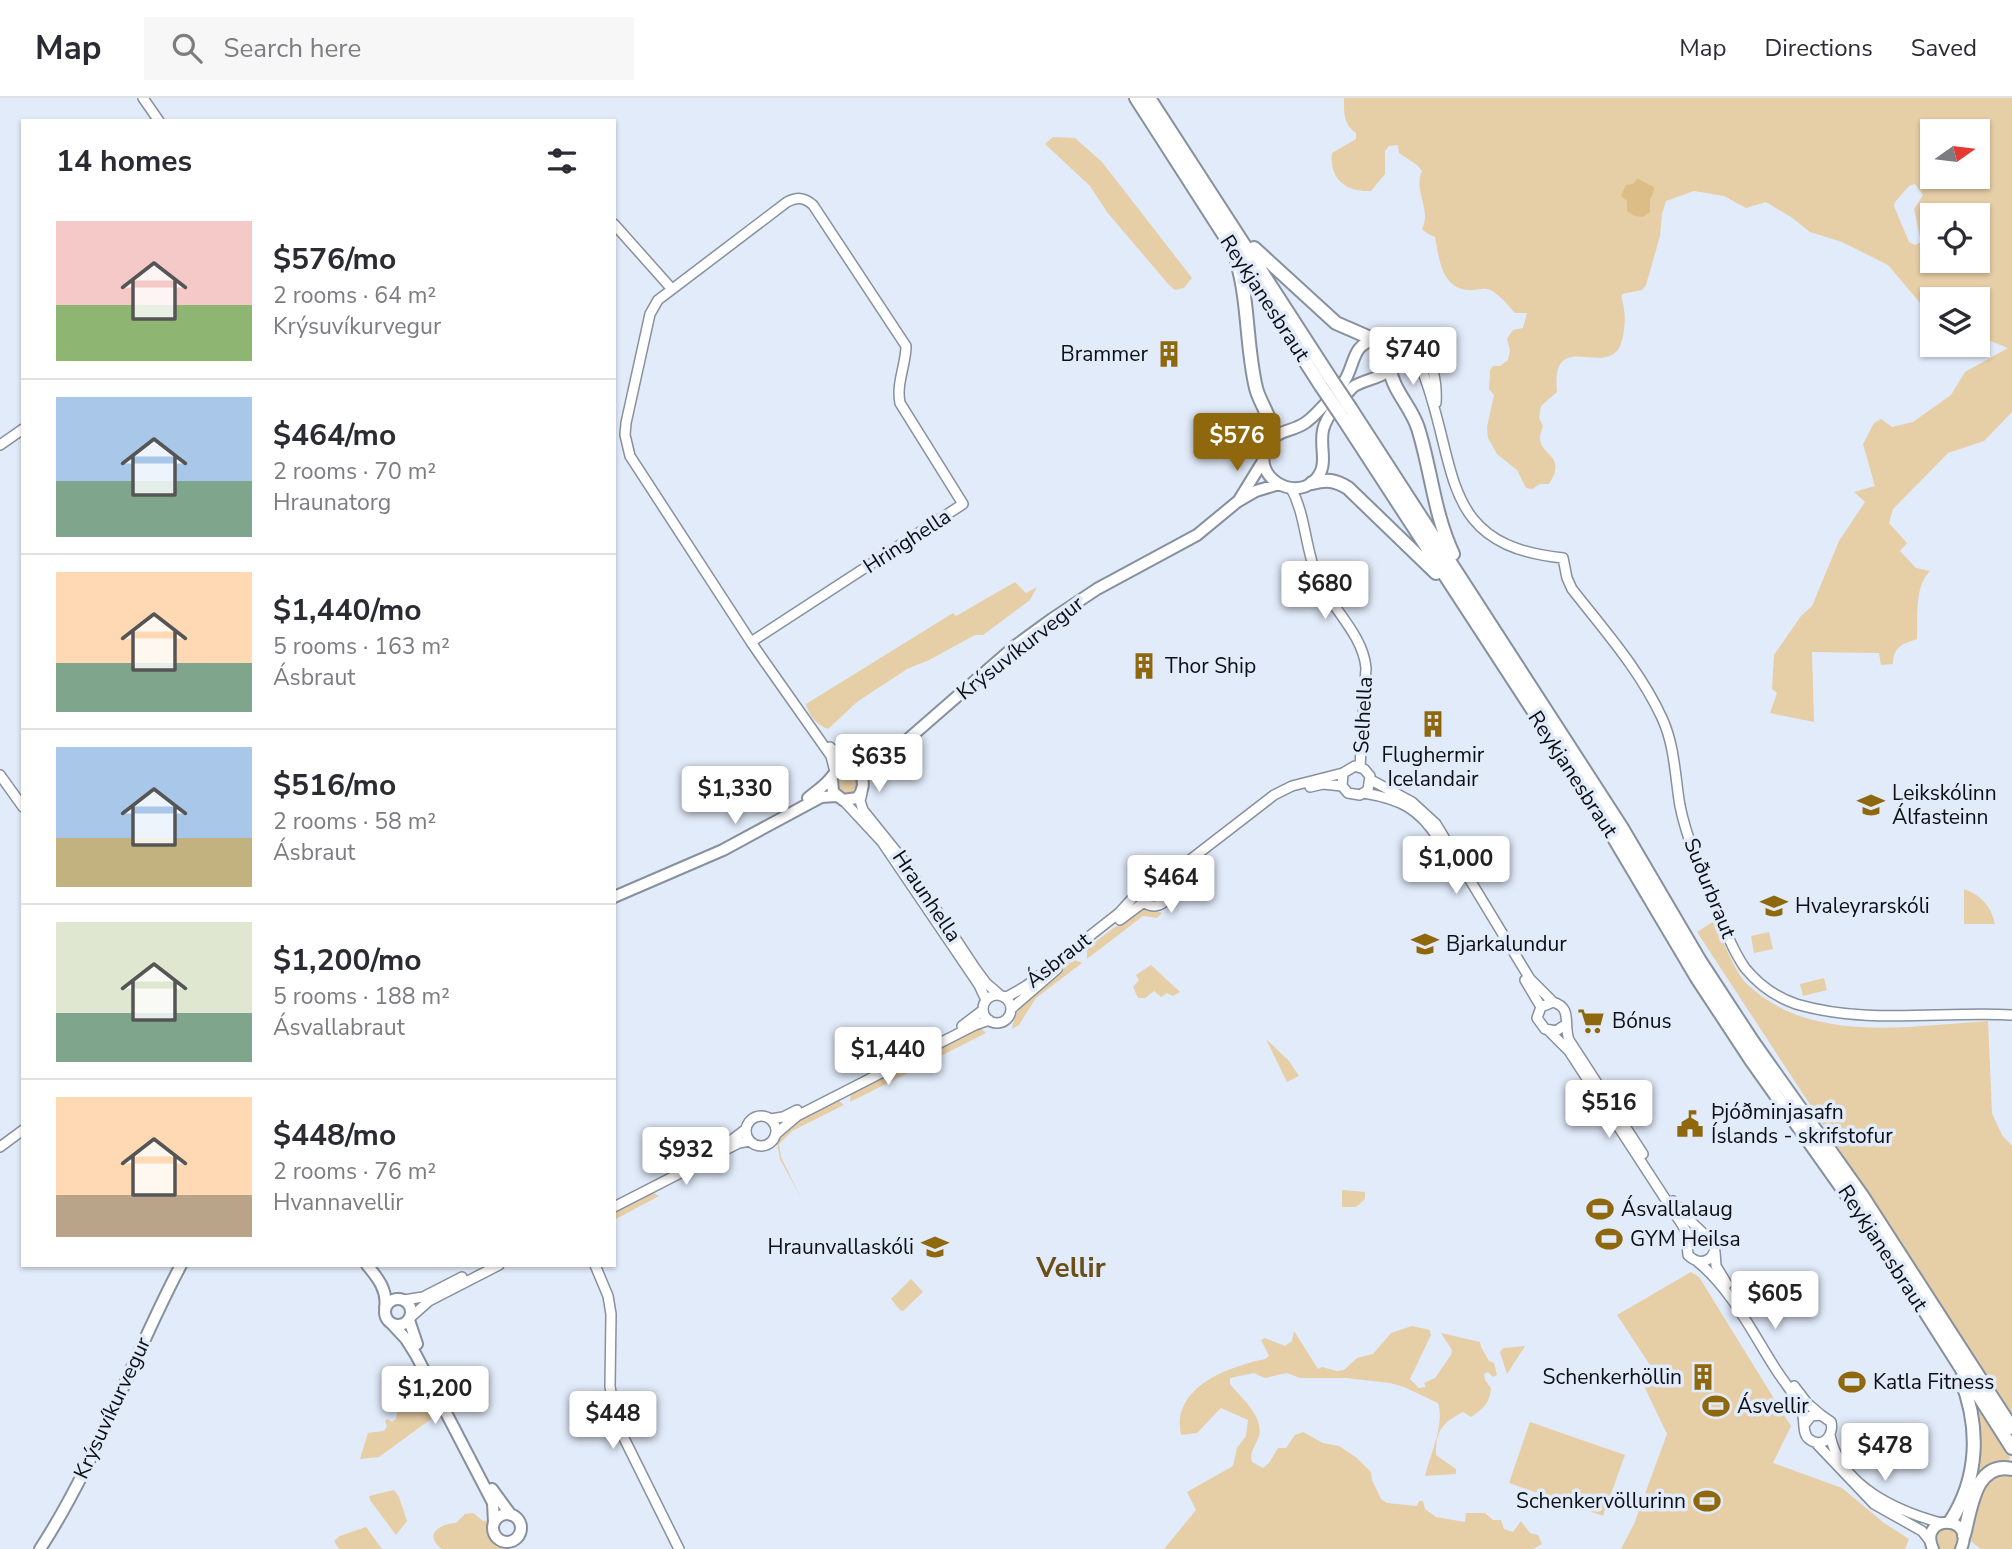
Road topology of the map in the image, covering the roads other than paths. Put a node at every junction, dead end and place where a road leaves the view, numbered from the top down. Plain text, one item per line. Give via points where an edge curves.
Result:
1 (143, 98) edge
2 (1136, 98) edge
3 (1149, 98) edge
4 (158, 119) edge
5 (1219, 204) junction
6 (616, 226) edge
7 (1227, 239) junction
8 (671, 288) junction
9 (1381, 343) junction
10 (1391, 366) junction
11 (1326, 382) junction
12 (1435, 408) junction
13 (1347, 413) junction
14 (21, 430) edge
15 (1271, 440) junction
16 (0, 445) edge
17 (1264, 461) junction
18 (1279, 484) junction
19 (1308, 484) junction
20 (1291, 488) junction
21 (1237, 502) junction
22 (1301, 512) junction
23 (751, 642) junction
24 (1527, 677) junction
25 (1533, 710) junction
26 (813, 730) junction
27 (883, 761) junction
28 (1360, 766) junction
29 (854, 769) junction
30 (1343, 773) junction
31 (0, 775) edge
32 (833, 776) junction
33 (1371, 780) junction
34 (1342, 786) junction
35 (863, 789) junction
36 (1364, 793) junction
37 (840, 798) junction
38 (21, 804) edge
39 (793, 812) junction
40 (1162, 878) junction
41 (1168, 890) junction
42 (1139, 891) junction
43 (616, 896) edge
44 (1144, 902) junction
45 (1003, 997) junction
46 (1553, 1002) junction
47 (985, 1005) junction
48 (1541, 1007) junction
49 (1011, 1009) junction
50 (2012, 1015) edge
51 (989, 1020) junction
52 (1565, 1024) junction
53 (1549, 1031) junction
54 (771, 1119) junction
55 (746, 1129) junction
56 (21, 1131) edge
57 (776, 1134) junction
58 (750, 1141) junction
59 (0, 1147) edge
60 (616, 1203) edge
61 (616, 1203) edge
62 (1703, 1233) junction
63 (1687, 1242) junction
64 (1715, 1252) junction
65 (1698, 1262) junction
66 (180, 1267) edge
67 (368, 1267) edge
68 (376, 1267) edge
69 (482, 1267) edge
70 (495, 1267) edge
71 (596, 1267) edge
72 (402, 1299) junction
73 (385, 1308) junction
74 (410, 1318) junction
75 (392, 1324) junction
76 (1950, 1353) junction
77 (1821, 1415) junction
78 (1805, 1424) junction
79 (2012, 1427) edge
80 (1830, 1435) junction
81 (1815, 1442) junction
82 (2012, 1448) edge
83 (2012, 1469) edge
84 (511, 1515) junction
85 (494, 1523) junction
86 (1946, 1523) junction
87 (518, 1537) junction
88 (500, 1540) junction
89 (1963, 1541) edge
90 (1931, 1546) edge
91 (40, 1549) edge
92 (510, 1549) edge
93 (520, 1549) edge
94 (679, 1549) edge
95 (1973, 1549) edge

1 - 4 street
2 - 7 highway, Reykjanesbraut
3 - 5 highway, Reykjanesbraut
5 - 9 highway via 1257,251 1321,310 1346,329
5 - 11 highway, Reykjanesbraut
6 - 8 street
7 - 11 highway, Reykjanesbraut
7 - 15 highway via 1241,275 1254,379 1272,426
8 - 23 street, Hringhella via 650,314 626,423 627,447
8 - 23 street, Hringhella via 787,202 807,200 906,346 900,402 962,504
9 - 10 main road via 1392,354
9 - 12 street via 1416,351 1428,361 1435,379
9 - 15 main road via 1367,341 1358,349 1344,382 1310,419
10 - 12 street via 1410,359 1419,364
10 - 19 main road via 1379,377 1354,387 1329,416 1322,433 1323,464
10 - 24 highway via 1393,384 1418,429 1452,551
11 - 13 highway, Reykjanesbraut, bridge
12 - 50 street, Suðurbraut via 1447,462 1474,520 1516,550 1563,558 1572,589 1626,658 1663,720 1693,849 1729,938 1753,977 1778,996 1825,1011 1876,1016
13 - 24 highway, Reykjanesbraut
13 - 25 highway, Reykjanesbraut
14 - 16 street
15 - 17 main road, Krýsuvíkurvegur
17 - 18 main road via 1266,472
17 - 21 main road, Krýsuvíkurvegur
18 - 20 main road
18 - 21 main road, Krýsuvíkurvegur
19 - 20 main road
19 - 22 street, Selhella
19 - 25 highway via 1324,480 1348,488 1421,557 1440,577
20 - 22 street, Selhella
21 - 27 main road, Krýsuvíkurvegur via 1197,535 1087,595 1033,632
22 - 28 street, Selhella via 1317,577 1364,654
23 - 26 street
24 - 79 highway, Reykjanesbraut via 1700,961 1863,1197
25 - 76 highway, Reykjanesbraut via 1697,978 1843,1187
26 - 29 street
26 - 32 street via 833,759
27 - 29 main road, Krýsuvíkurvegur
27 - 35 main road, Krýsuvíkurvegur
28 - 30 street
28 - 33 street
29 - 32 main road via 842,768
29 - 35 main road via 863,777
30 - 34 street
30 - 40 street via 1274,795
31 - 38 street
32 - 37 main road via 831,788
32 - 39 main road
33 - 36 street
33 - 46 street via 1412,802 1436,824 1530,979
34 - 36 street via 1352,795
34 - 41 street via 1314,786 1276,800
35 - 37 main road via 853,800
35 - 45 street, Hraunhella via 863,810 904,861 986,983
36 - 48 street via 1396,800 1423,819
37 - 39 main road via 821,797
37 - 47 street, Hraunhella via 882,842 979,985
39 - 43 main road
40 - 41 street
40 - 42 street via 1145,878
41 - 44 street via 1161,904
42 - 44 street
42 - 45 street, Ásbraut via 1119,913 1026,986
44 - 49 street, Ásbraut
45 - 47 street via 994,995
45 - 49 street
46 - 48 street
46 - 52 street via 1565,1009
47 - 51 street
47 - 54 street via 956,1030 790,1114
48 - 53 street via 1538,1021
49 - 51 street via 1002,1022
51 - 57 street via 797,1116
52 - 53 street
52 - 62 street via 1572,1046 1670,1195
53 - 63 street via 1569,1051 1681,1223
54 - 55 street via 757,1117
54 - 57 street
55 - 58 street
55 - 60 street
56 - 59 street
57 - 58 street via 763,1146
58 - 61 street
62 - 63 street via 1694,1234
62 - 64 street via 1714,1240
63 - 65 street via 1688,1255
64 - 65 street
64 - 77 street via 1719,1272 1791,1382
65 - 78 street via 1718,1280 1801,1407
66 - 91 main road, Krýsuvíkurvegur via 93,1454
67 - 73 main road via 386,1294
68 - 72 main road
69 - 72 street via 423,1297
70 - 74 street via 429,1301
71 - 94 street via 611,1314 610,1386 615,1420
72 - 73 main road
72 - 74 main road via 411,1307
73 - 75 main road
74 - 75 main road via 402,1325
74 - 84 main road via 412,1335 478,1466
75 - 85 main road via 416,1354 493,1503
76 - 82 highway, Reykjanesbraut
76 - 86 highway via 1971,1408 1975,1441 1966,1489
77 - 78 street via 1811,1416
77 - 80 street via 1831,1422
78 - 81 street via 1806,1435
80 - 81 street
80 - 86 street via 1837,1455 1864,1487 1897,1508
81 - 90 street via 1874,1504 1922,1531
83 - 89 highway via 1995,1469 1981,1480
84 - 85 main road
84 - 87 main road via 520,1524
85 - 88 main road
86 - 89 main road via 1958,1526
86 - 90 main road via 1931,1532
87 - 88 main road
87 - 93 main road
88 - 92 main road
89 - 95 main road

